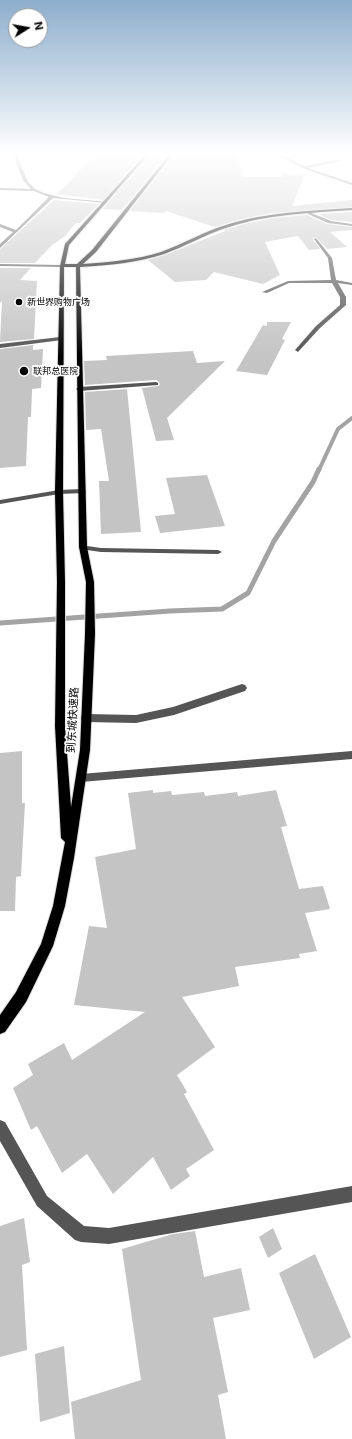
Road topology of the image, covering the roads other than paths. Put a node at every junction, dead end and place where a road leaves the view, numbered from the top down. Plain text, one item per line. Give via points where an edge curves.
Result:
1 (25, 222) edge
2 (88, 222) edge
3 (117, 222) edge
4 (243, 222) edge
5 (331, 222) edge
6 (0, 225) edge
7 (352, 226) edge
8 (15, 231) junction
9 (316, 239) dead end
10 (0, 247) edge
11 (0, 265) edge
12 (62, 266) junction
13 (78, 266) junction
14 (334, 282) junction
15 (351, 284) edge
16 (265, 292) dead end
17 (60, 339) junction
18 (0, 346) edge
19 (298, 350) dead end
20 (156, 384) dead end
21 (79, 389) junction
22 (82, 491) junction
23 (59, 492) junction
24 (0, 502) edge
25 (83, 547) junction
26 (218, 552) dead end
27 (242, 688) dead end
28 (86, 718) junction
29 (352, 755) edge
30 (81, 778) junction
31 (68, 858) junction
32 (0, 1027) edge
33 (0, 1127) edge
34 (352, 1194) edge

1 - 8 street
2 - 12 main road, 到东城快速路 via 67,245
3 - 13 main road
4 - 13 main road via 213,230 152,256
5 - 7 street
6 - 8 street
8 - 10 street
9 - 14 street via 330,258
11 - 12 street
12 - 13 main road
12 - 17 main road, 到东城快速路
13 - 21 main road, 到东城快速路
14 - 15 street
14 - 16 street via 288,282
14 - 19 street via 343,297 343,305 318,327
17 - 18 street
17 - 23 main road, 到东城快速路
20 - 21 street
21 - 22 main road, 到东城快速路
22 - 23 street
22 - 25 main road, 到东城快速路
23 - 24 street
23 - 31 main road, 到东城快速路 via 60,726
25 - 26 street via 101,550
25 - 28 main road, 到东城快速路 via 90,582
27 - 28 street via 174,711 136,719
28 - 30 main road, 到东城快速路
29 - 30 street
30 - 31 main road, 到东城快速路
31 - 32 main road, 到东城快速路 via 48,946 21,997
33 - 34 street via 42,1201 81,1234 109,1236

